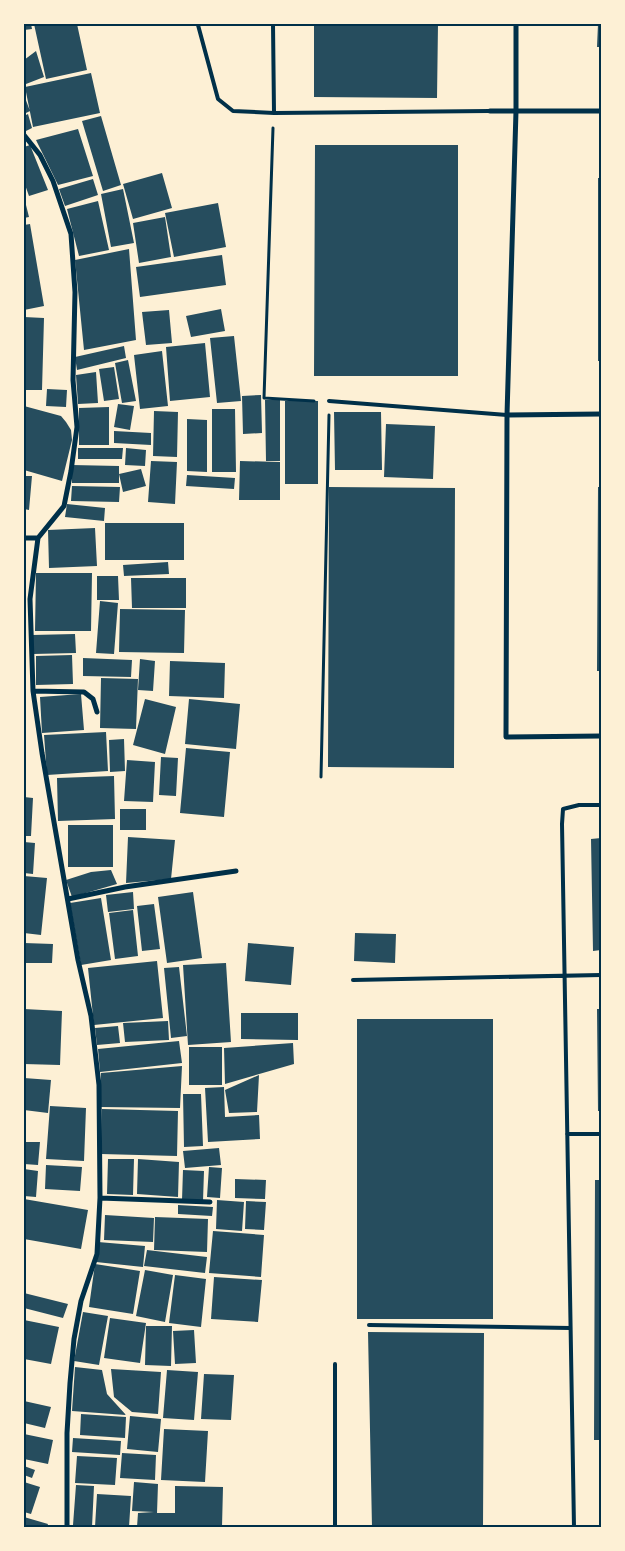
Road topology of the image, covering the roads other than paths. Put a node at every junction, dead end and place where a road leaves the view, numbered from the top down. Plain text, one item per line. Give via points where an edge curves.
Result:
1 (273, 24) edge
2 (516, 24) edge
3 (198, 25) edge
4 (490, 111) joint
5 (516, 111) junction
6 (601, 111) edge
7 (274, 113) junction
8 (24, 134) edge
9 (329, 401) road end
10 (601, 414) edge
11 (507, 415) junction
12 (24, 538) edge
13 (38, 538) junction
14 (33, 692) junction
15 (97, 712) dead end
16 (601, 736) edge
17 (601, 805) edge
18 (236, 871) dead end
19 (68, 899) junction
20 (601, 975) edge
21 (564, 976) junction
22 (353, 980) dead end
23 (567, 1134) junction
24 (601, 1134) edge
25 (100, 1198) junction
26 (210, 1202) dead end
27 (369, 1325) dead end
28 (570, 1328) junction
29 (335, 1364) dead end
30 (67, 1527) edge
31 (335, 1527) edge
32 (574, 1527) edge

1 - 7 lane
2 - 5 street
3 - 7 lane via 218,99 234,111
4 - 5 street
4 - 7 lane
5 - 6 street
5 - 11 street
8 - 13 street via 40,155 53,181 71,234 76,292 73,380 77,428 72,463 64,506
9 - 11 lane
10 - 11 street
11 - 16 street via 506,737
12 - 13 street
13 - 14 street via 30,599
14 - 15 street via 84,692 93,699
14 - 19 street
17 - 21 lane via 563,809
18 - 19 street via 124,887
19 - 25 street via 91,1016 99,1085
20 - 21 lane
21 - 22 lane
21 - 23 lane
23 - 24 lane
23 - 28 lane
25 - 26 street
25 - 30 street via 97,1254 81,1301 70,1374
27 - 28 lane
28 - 32 lane
29 - 31 lane

